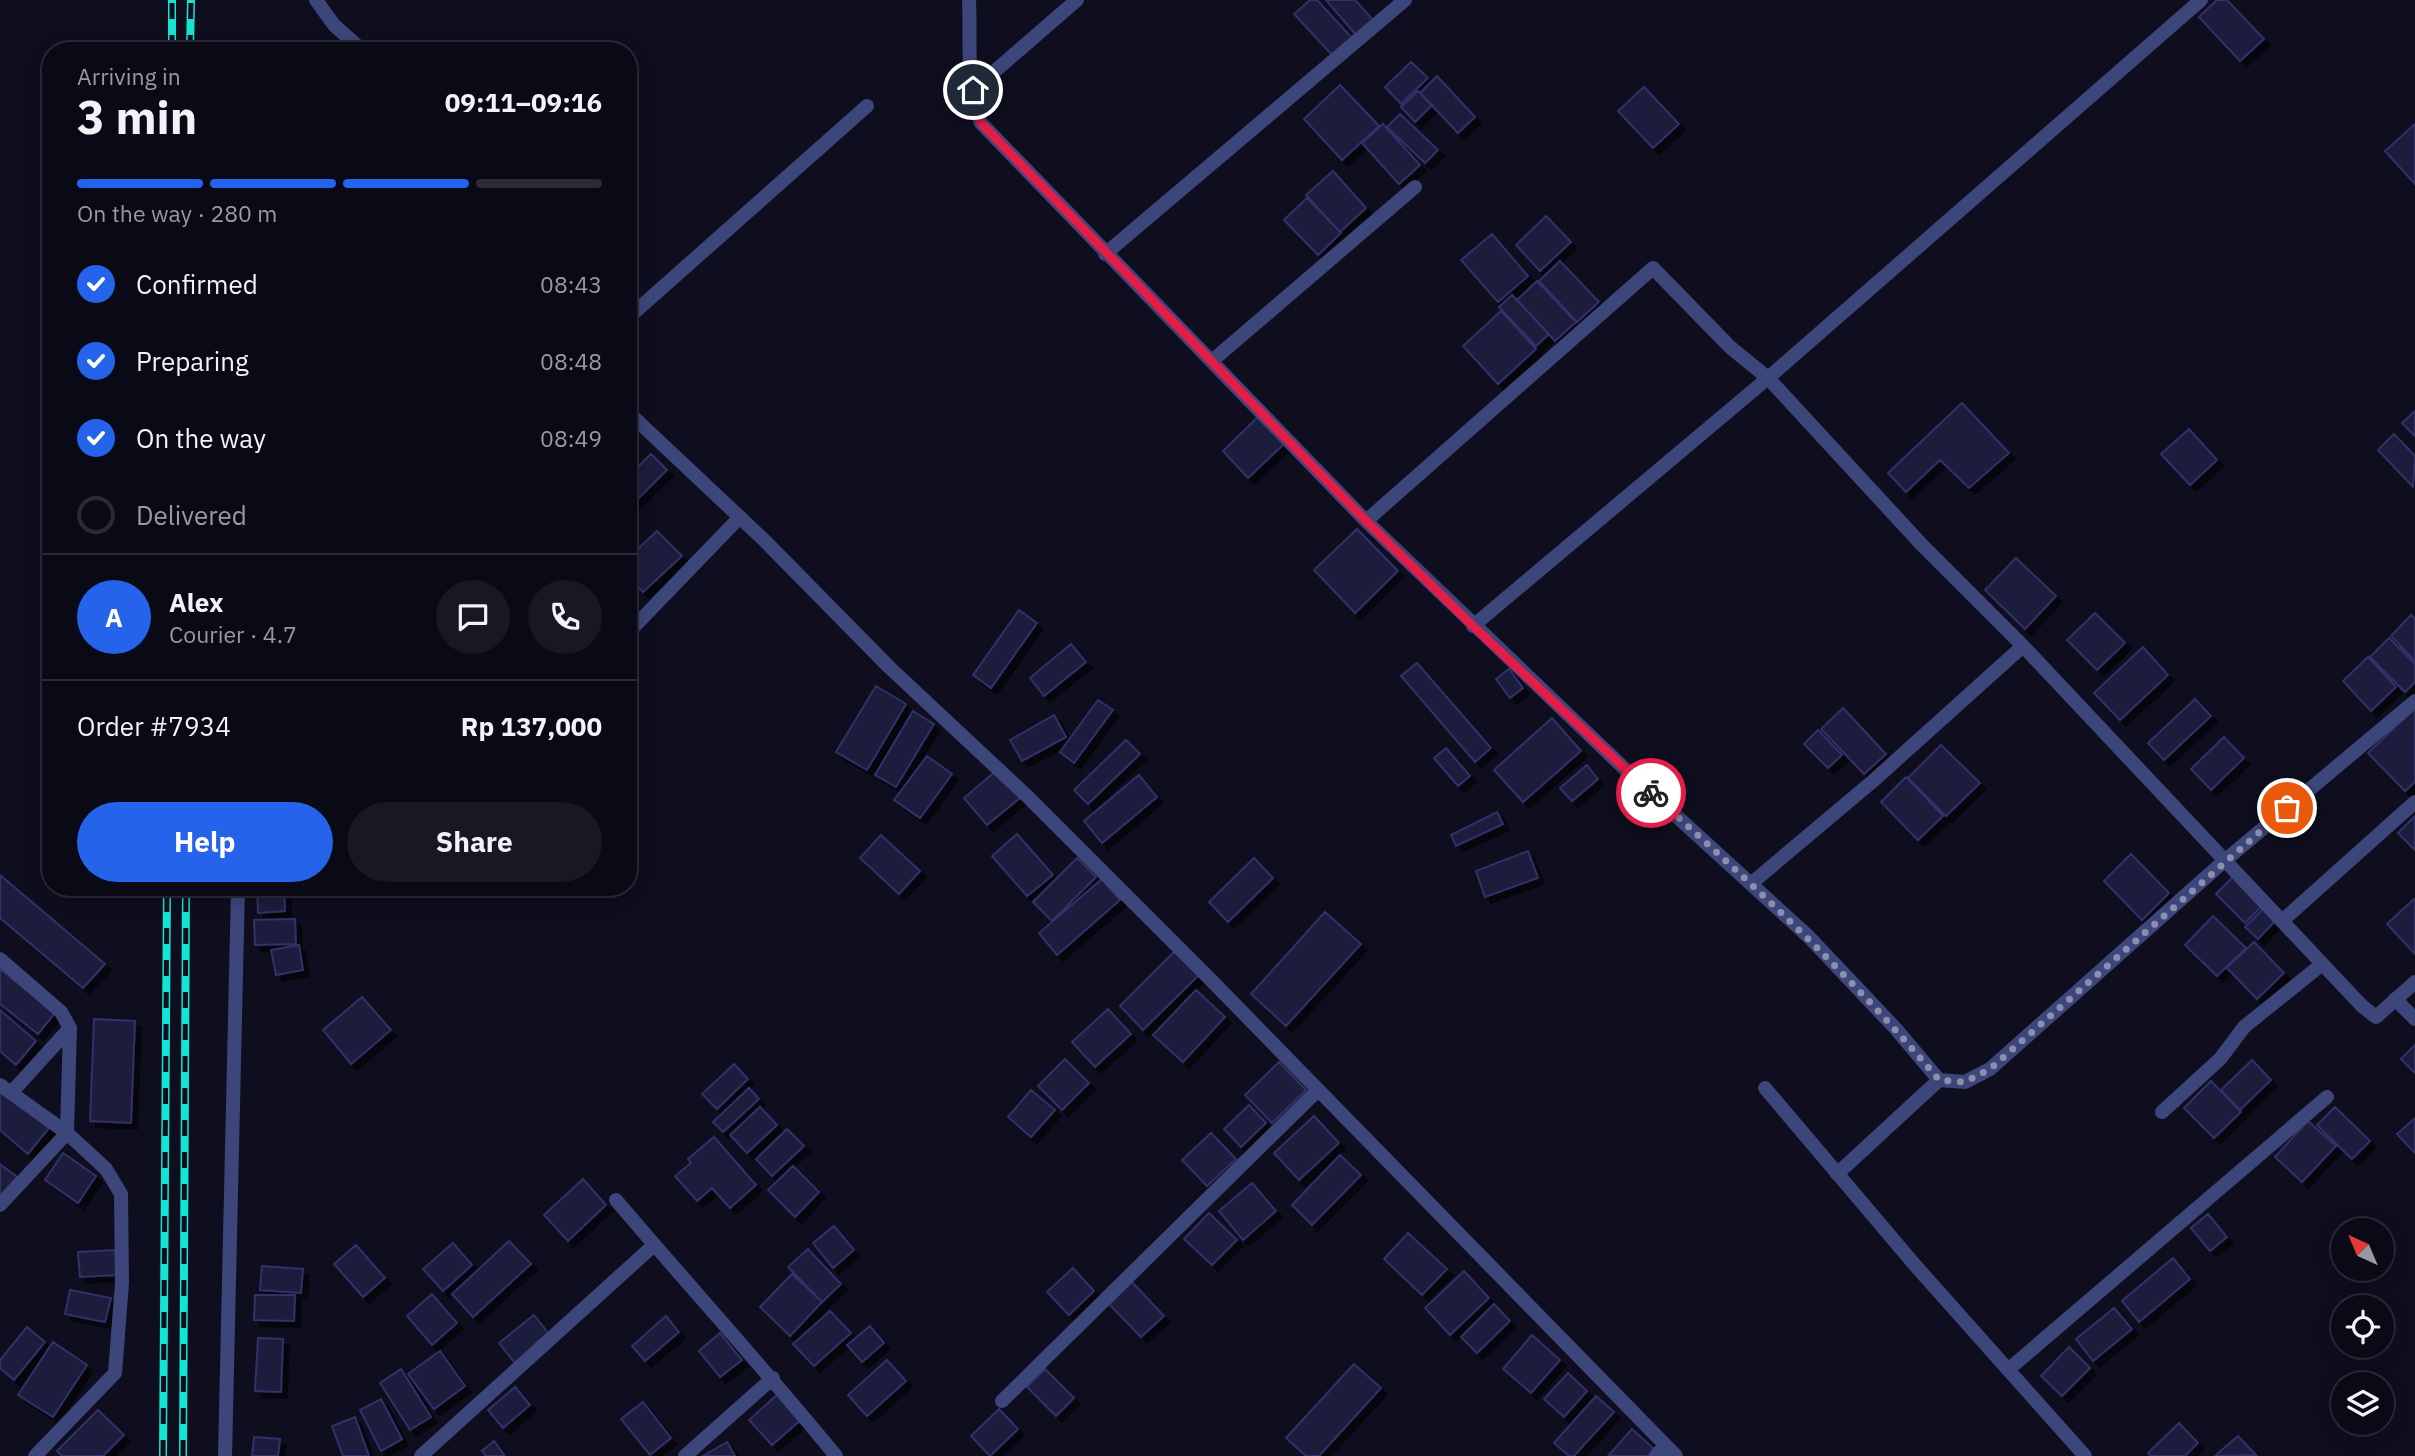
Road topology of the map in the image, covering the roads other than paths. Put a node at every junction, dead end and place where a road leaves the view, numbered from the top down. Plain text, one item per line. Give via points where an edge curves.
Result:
1 (316, 0) edge
2 (969, 0) edge
3 (1077, 0) edge
4 (2201, 0) edge
5 (1395, 3) edge
6 (353, 42) edge
7 (973, 90) junction
8 (867, 106) dead end
9 (1415, 187) dead end
10 (1105, 254) junction
11 (637, 310) edge
12 (1213, 360) junction
13 (1768, 378) junction
14 (637, 420) edge
15 (740, 517) junction
16 (1366, 521) junction
17 (637, 624) edge
18 (1473, 626) junction
19 (2023, 646) junction
20 (2415, 701) edge
21 (2415, 802) edge
22 (2223, 862) junction
23 (1753, 883) junction
24 (238, 896) edge
25 (2282, 921) junction
26 (0, 959) edge
27 (2321, 965) junction
28 (2415, 982) edge
29 (2395, 999) junction
30 (2415, 1019) edge
31 (70, 1028) junction
32 (1939, 1080) junction
33 (1765, 1088) dead end
34 (6, 1089) edge
35 (1318, 1090) junction
36 (2327, 1097) dead end
37 (2162, 1112) dead end
38 (67, 1133) junction
39 (1837, 1174) junction
40 (616, 1200) dead end
41 (0, 1205) edge
42 (654, 1245) junction
43 (2009, 1369) junction
44 (773, 1378) junction
45 (1002, 1401) dead end
46 (1665, 1452) edge
47 (35, 1456) edge
48 (225, 1456) edge
49 (422, 1456) edge
50 (685, 1456) edge
51 (836, 1456) edge
52 (2084, 1456) edge

1 - 6 street
2 - 7 street
3 - 7 street
4 - 13 street
5 - 10 street
7 - 10 street via 981,123
8 - 11 street
9 - 12 street
10 - 12 street
12 - 16 street
13 - 16 street via 1653,268
13 - 18 street
13 - 19 street via 1922,545
14 - 15 street
15 - 17 street
15 - 35 street
16 - 18 street
18 - 23 street
19 - 22 street
19 - 23 street
20 - 22 street
21 - 25 street
22 - 25 street
22 - 32 street via 1990,1069 1965,1082
23 - 32 street via 1896,1029
24 - 48 street
25 - 27 street
26 - 31 street via 61,1012
27 - 29 street via 2376,1017
27 - 37 street via 2244,1027 2220,1059
28 - 29 street
29 - 30 street
31 - 34 street
31 - 38 street
32 - 39 street
33 - 39 street
34 - 38 street
35 - 45 street
35 - 46 street
36 - 43 street
38 - 41 street
38 - 47 street via 106,1169 121,1194 117,1364 110,1380
39 - 43 street
40 - 42 street
42 - 44 street
42 - 49 street
43 - 52 street
44 - 50 street
44 - 51 street

